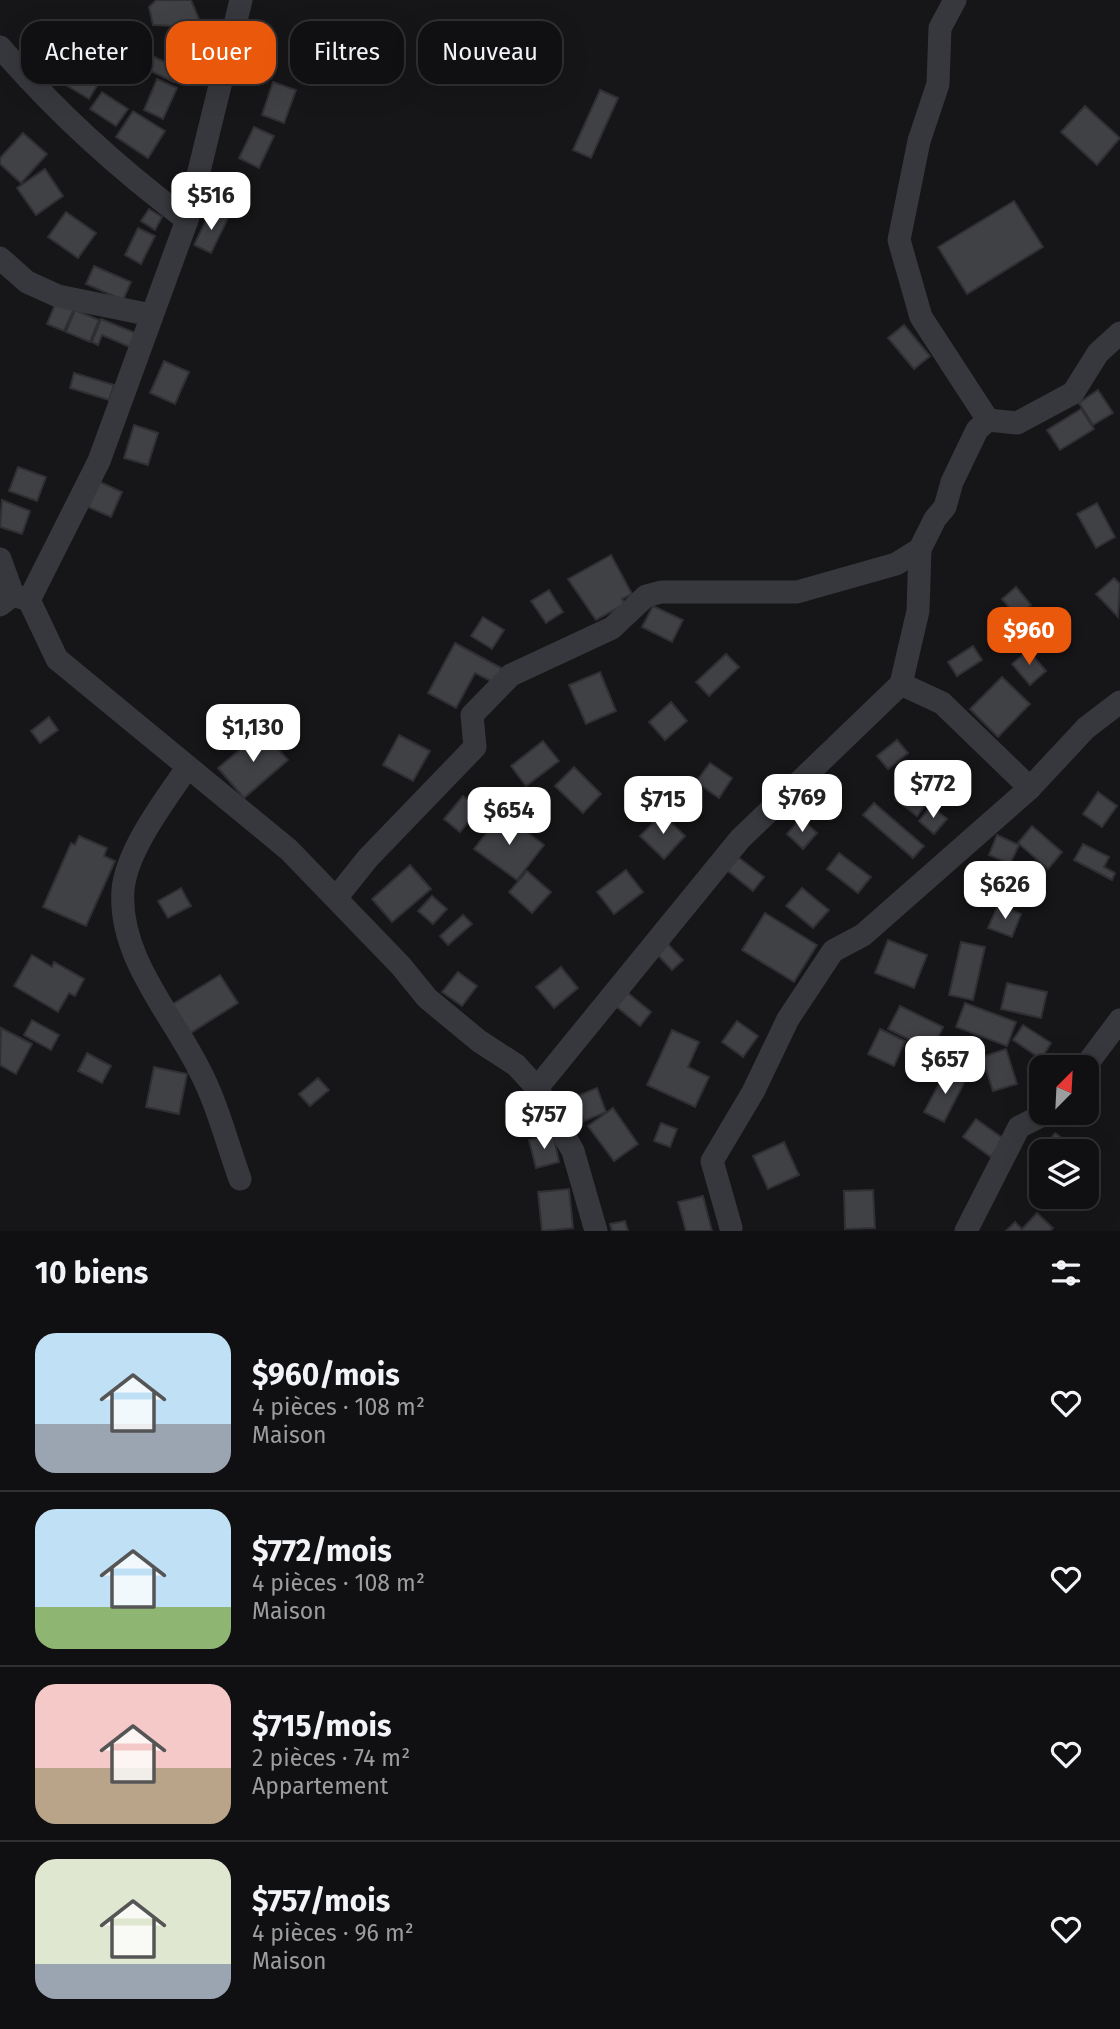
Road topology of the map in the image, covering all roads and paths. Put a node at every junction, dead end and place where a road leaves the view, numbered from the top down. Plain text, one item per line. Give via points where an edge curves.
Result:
1 (242, 0) edge
2 (955, 0) edge
3 (0, 47) edge
4 (187, 220) junction
5 (0, 258) edge
6 (151, 315) junction
7 (1120, 333) edge
8 (988, 420) junction
9 (920, 549) junction
10 (0, 559) edge
11 (14, 600) edge
12 (901, 684) junction
13 (1120, 702) edge
14 (187, 768) junction
15 (1030, 788) junction
16 (336, 898) junction
17 (1120, 1020) edge
18 (1094, 1055) edge
19 (537, 1088) junction
20 (1029, 1122) edge
21 (240, 1179) dead end
22 (731, 1230) edge
23 (596, 1231) edge
24 (966, 1231) edge

1 - 4 street
2 - 8 street via 940,28 937,84 919,141 899,240 921,317
3 - 4 street via 88,138
4 - 6 street
5 - 6 street via 27,282 58,296
6 - 11 street via 99,461
7 - 8 street via 1098,353 1073,393 1017,423
8 - 9 street via 972,438 944,508
9 - 12 street via 918,611
9 - 16 street via 896,564 797,592 660,592 646,596 612,628 511,675 472,715 475,747 368,858
10 - 11 street
11 - 14 street via 57,659
12 - 15 street via 942,703
12 - 19 street via 740,839
13 - 15 street via 1086,728
14 - 16 street via 289,850
14 - 21 street via 135,854 123,887 123,919 140,965 201,1071
15 - 22 street via 863,935 836,947 825,962 788,1019 753,1092 712,1161
16 - 19 street via 427,998 516,1065
17 - 18 street
19 - 23 street via 573,1151
20 - 24 street via 1019,1127

